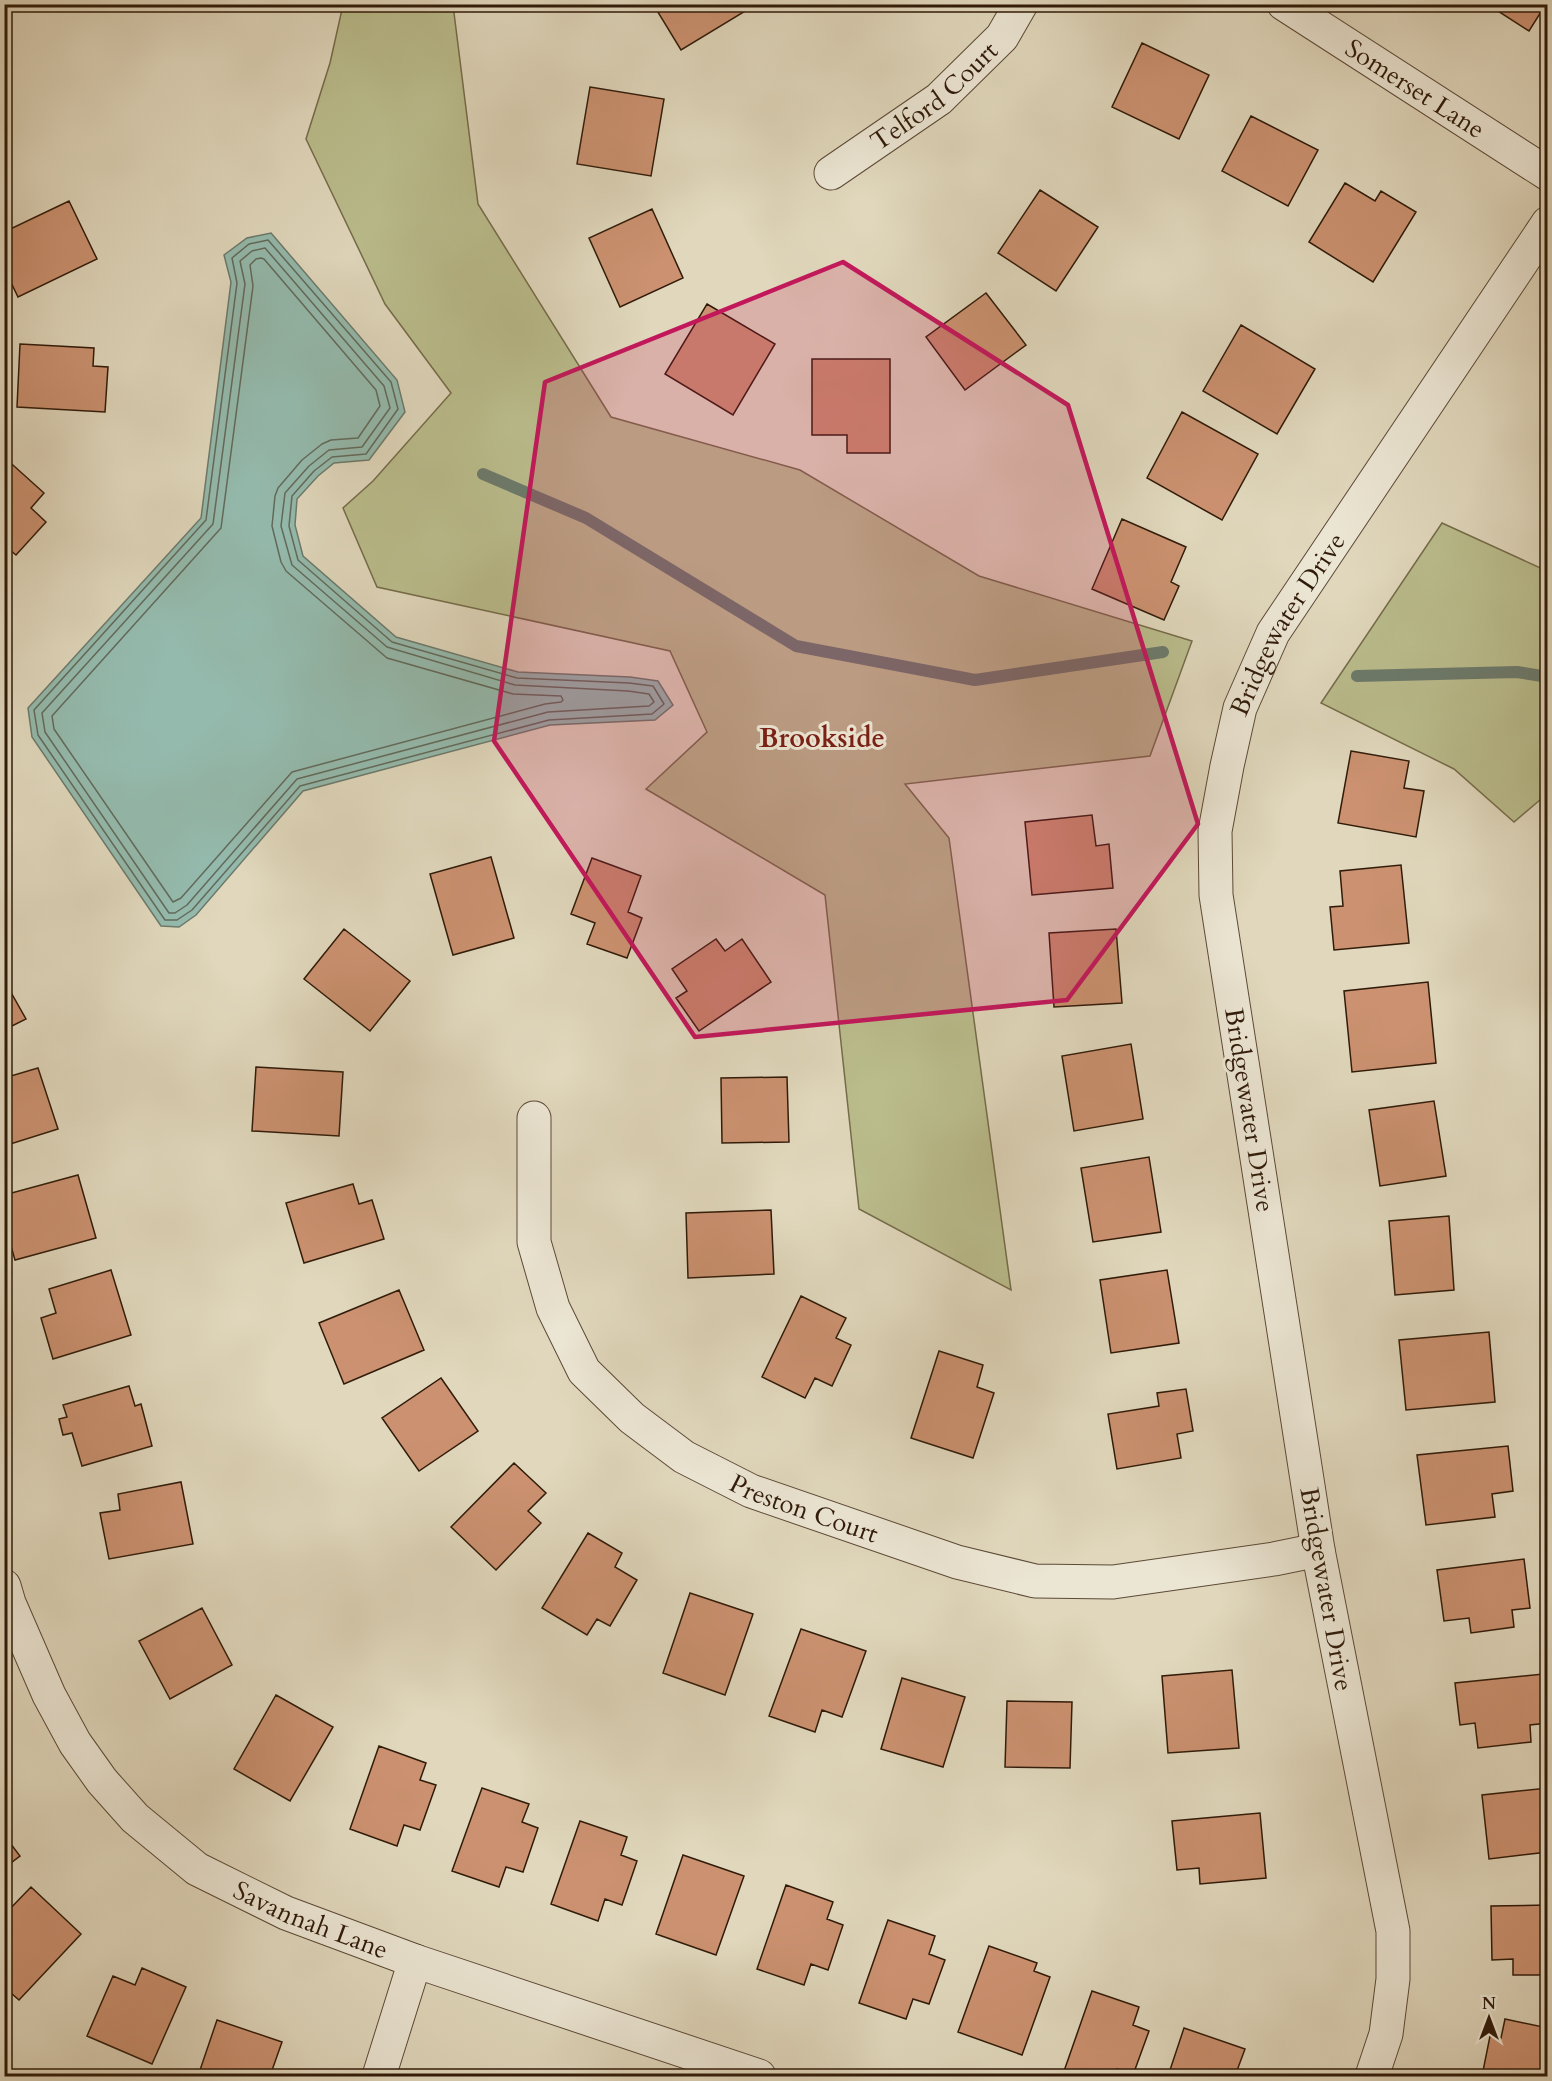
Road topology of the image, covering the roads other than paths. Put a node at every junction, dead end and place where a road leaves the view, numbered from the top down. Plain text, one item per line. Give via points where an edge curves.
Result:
1 (1021, 4) edge
2 (1284, 4) edge
3 (831, 172) dead end
4 (1548, 174) edge
5 (1548, 224) edge
6 (534, 1118) dead end
7 (1318, 1550) junction
8 (4, 1586) edge
9 (415, 1961) junction
10 (379, 2076) edge
11 (759, 2076) edge
12 (1372, 2076) edge

1 - 3 street, Telford Court via 1002,37 939,99
2 - 4 street, Somerset Lane
5 - 7 street, Bridgewater Drive via 1273,633 1240,708 1215,831 1216,895
6 - 7 street, Preston Court via 534,1242 553,1308 584,1371 632,1418 684,1457 751,1491 957,1562 1035,1581 1113,1582
7 - 12 street, Bridgewater Drive via 1393,1931 1393,1979 1386,2034
8 - 9 street, Savannah Lane via 49,1695 75,1743 135,1818 197,1869 286,1913
9 - 10 street
9 - 11 street, Savannah Lane

